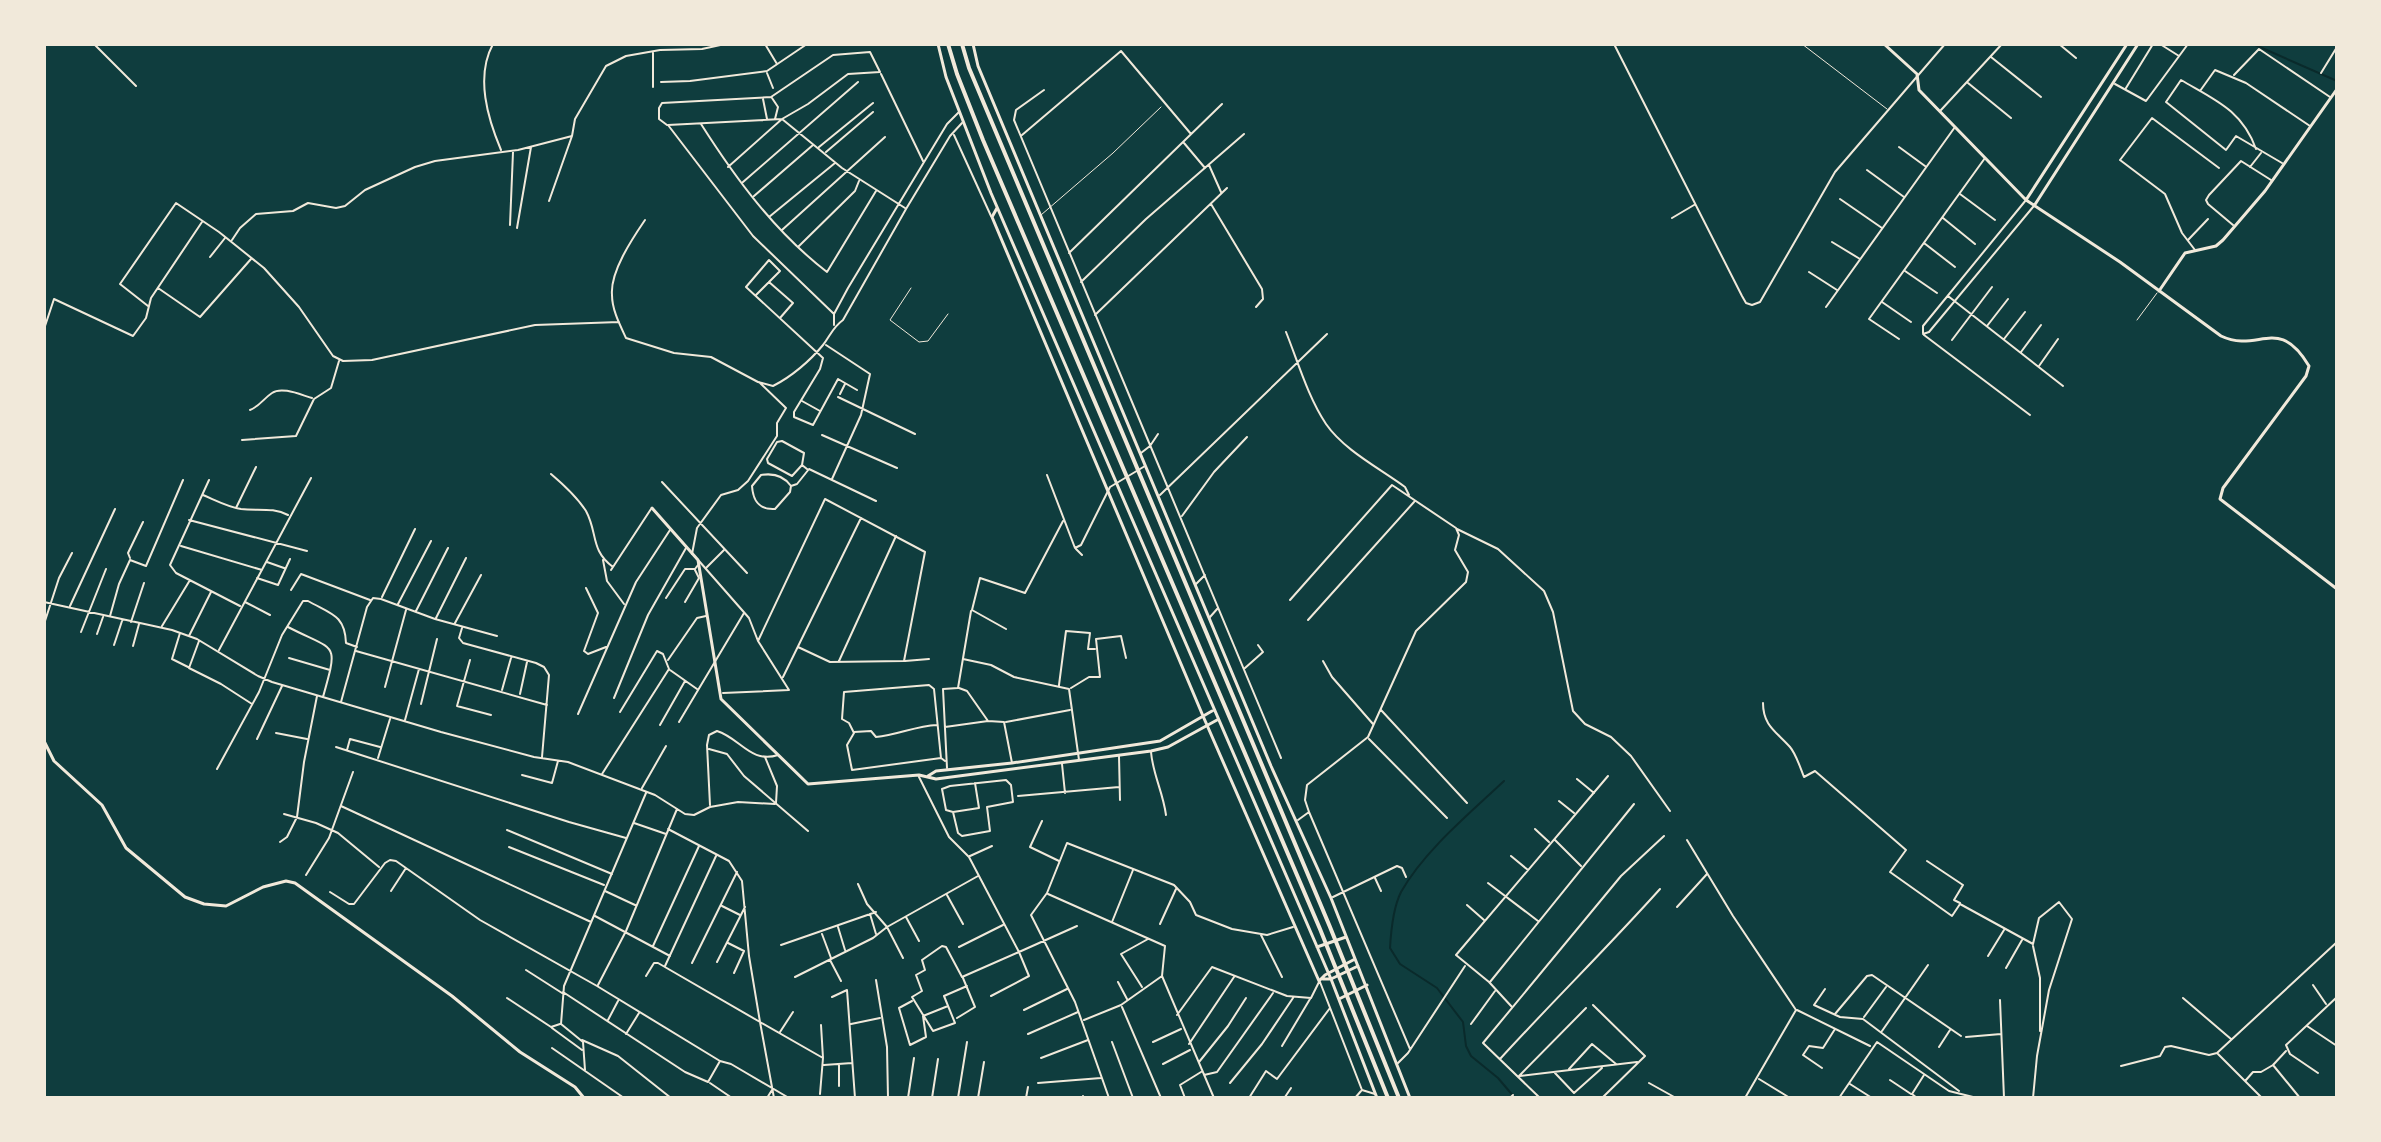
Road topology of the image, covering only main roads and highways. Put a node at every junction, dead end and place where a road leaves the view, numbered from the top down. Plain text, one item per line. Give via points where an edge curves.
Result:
1 (948, 44) edge
2 (962, 44) edge
3 (1388, 1098) edge
4 (1399, 1098) edge

1 - 3 highway
2 - 4 highway

